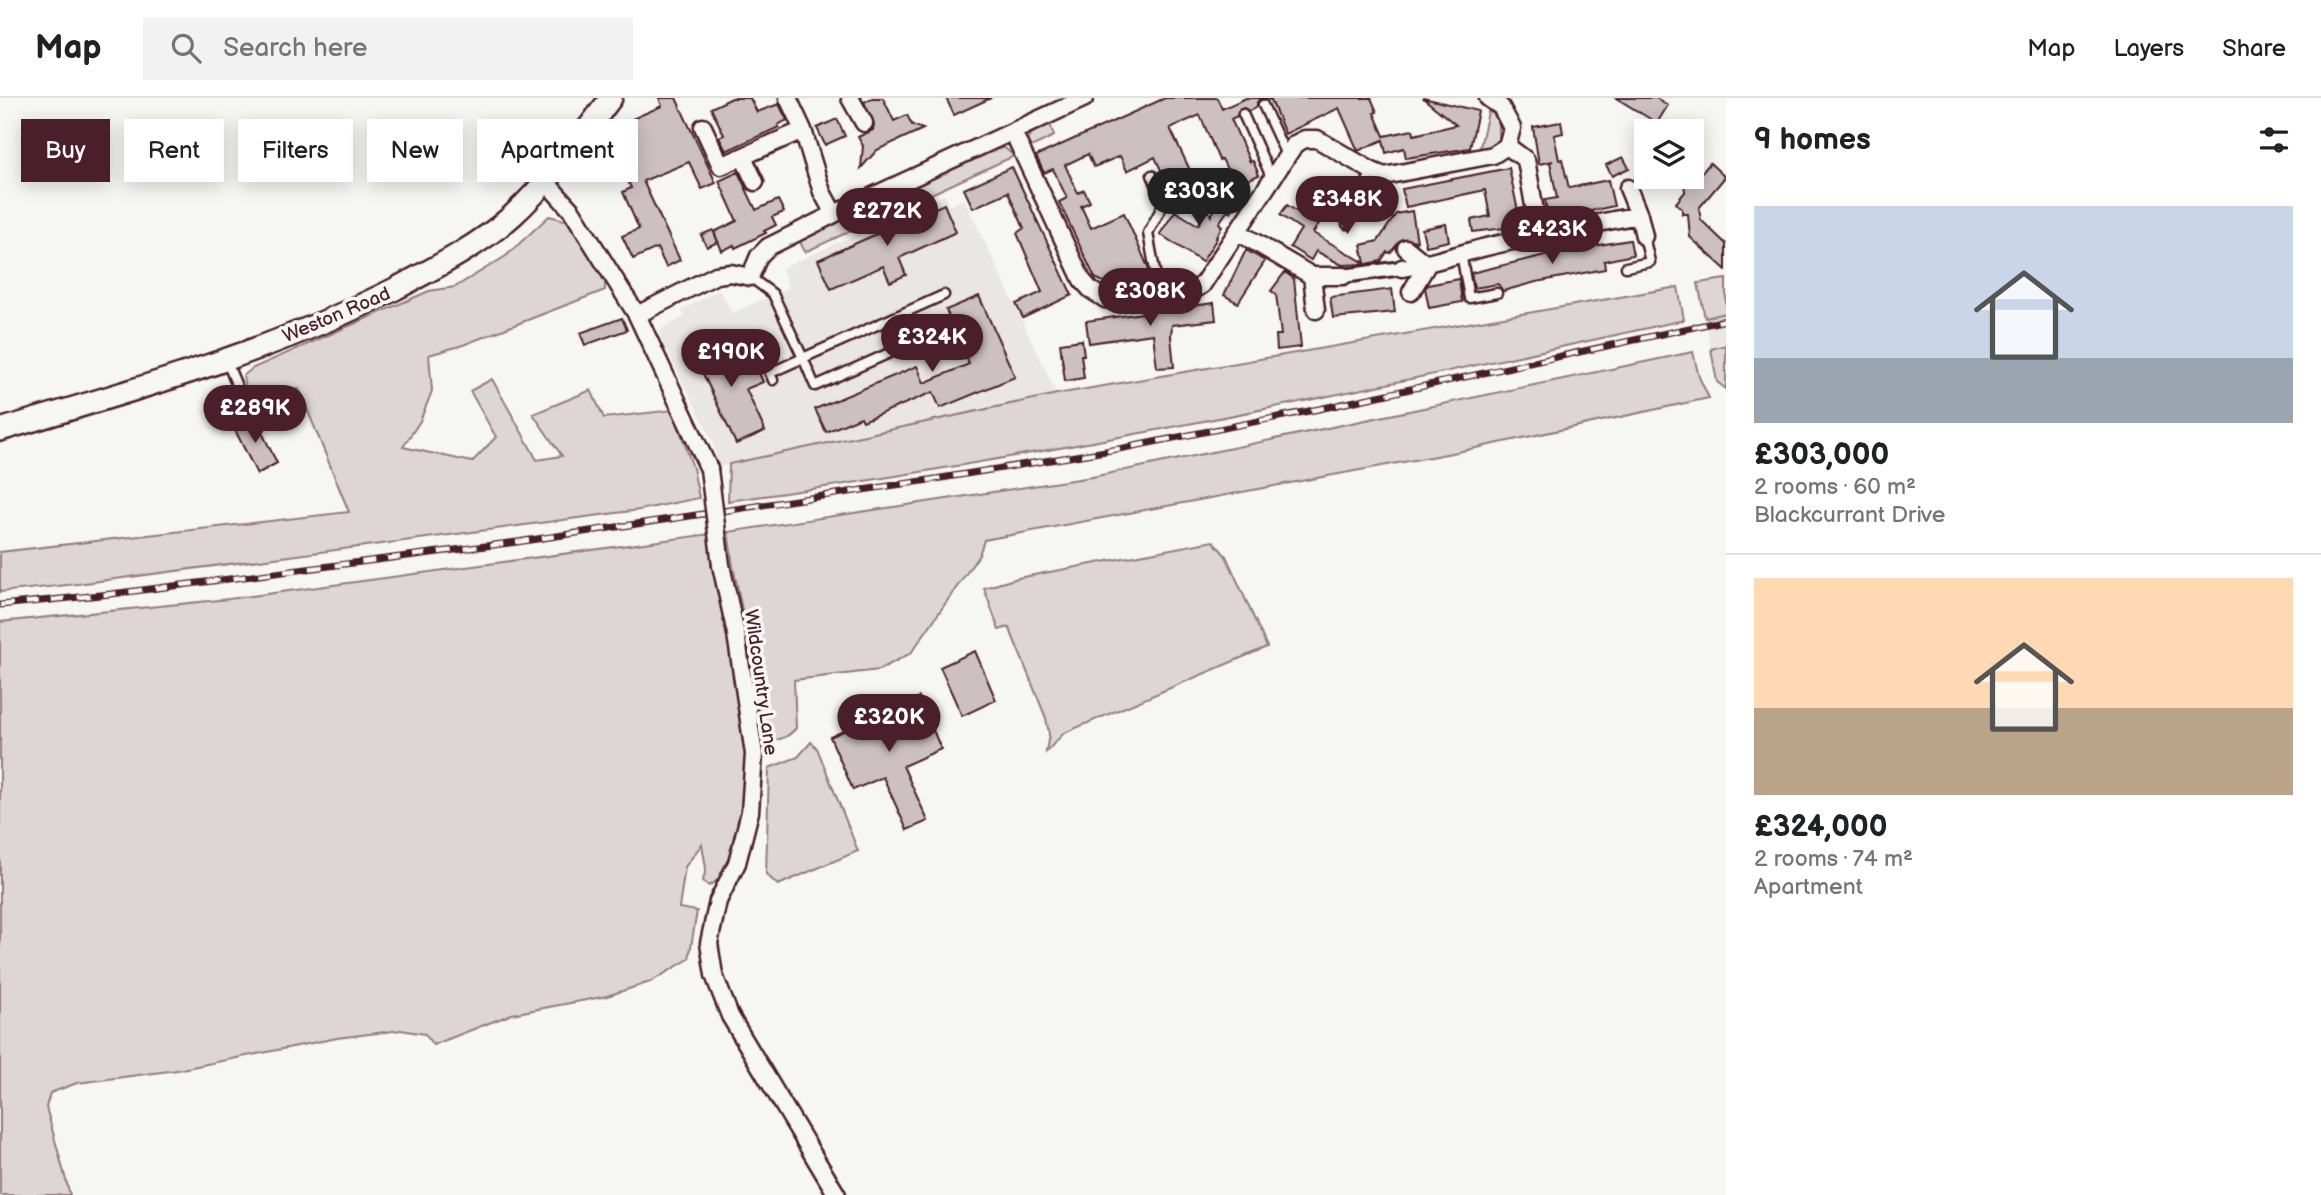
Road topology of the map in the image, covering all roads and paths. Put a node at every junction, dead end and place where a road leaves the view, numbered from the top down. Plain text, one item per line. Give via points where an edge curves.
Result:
1 (611, 98) edge
2 (788, 98) edge
3 (850, 98) edge
4 (1086, 98) edge
5 (1488, 98) edge
6 (1263, 105) dead end
7 (1243, 114) dead end
8 (595, 119) edge
9 (864, 123) dead end
10 (703, 127) dead end
11 (803, 130) junction
12 (1013, 132) junction
13 (1507, 146) junction
14 (1287, 157) junction
15 (743, 158) junction
16 (1372, 171) junction
17 (1152, 175) dead end
18 (1272, 179) junction
19 (546, 182) joint
20 (755, 182) dead end
21 (1628, 188) dead end
22 (834, 214) junction
23 (1639, 215) junction
24 (1347, 224) dead end
25 (1238, 232) junction
26 (1539, 234) junction
27 (1644, 236) joint
28 (1406, 248) dead end
29 (1461, 253) junction
30 (1427, 265) junction
31 (1626, 267) dead end
32 (1402, 268) joint
33 (1312, 276) junction
34 (1343, 276) joint
35 (750, 277) junction
36 (1410, 292) dead end
37 (1497, 293) dead end
38 (944, 295) dead end
39 (1160, 298) junction
40 (1316, 310) dead end
41 (637, 315) junction
42 (936, 353) dead end
43 (803, 358) junction
44 (226, 360) junction
45 (765, 362) dead end
46 (232, 416) dead end
47 (0, 430) edge
48 (836, 1195) edge

1 - 8 street, Weston Road
2 - 11 street
3 - 9 street
4 - 12 street
5 - 13 street via 1501,107 1512,128
6 - 14 lane
7 - 18 lane
10 - 15 street via 721,166
11 - 15 street
11 - 22 street via 822,192
12 - 22 street
12 - 39 street via 1082,280 1105,299
13 - 16 street via 1493,155 1384,176
13 - 26 street via 1526,160
14 - 16 street via 1299,141 1317,139
14 - 18 street
15 - 20 street
16 - 24 lane
17 - 39 lane via 1164,203 1149,233
18 - 25 street
19 - 41 street, Wildcountry Lane via 572,211
19 - 44 street, Weston Road via 477,242 422,275 354,310
21 - 23 street
22 - 35 street via 768,247
23 - 26 street
23 - 27 street
25 - 33 street
25 - 39 street via 1202,285 1188,293
26 - 29 street
27 - 31 lane via 1650,262
28 - 30 street
29 - 30 street
29 - 37 lane via 1469,299
30 - 32 street
30 - 36 street
32 - 34 street
33 - 34 street
33 - 40 street
35 - 41 street via 716,275
35 - 43 lane via 773,294
38 - 43 lane via 828,341
41 - 48 street, Wildcountry Lane, bridge via 709,469 754,754 750,812 737,863 718,901 709,943 713,975 730,1016
42 - 43 lane via 928,336 815,386
43 - 45 lane via 772,376
44 - 46 lane via 239,390 223,396
44 - 47 street, Weston Road

